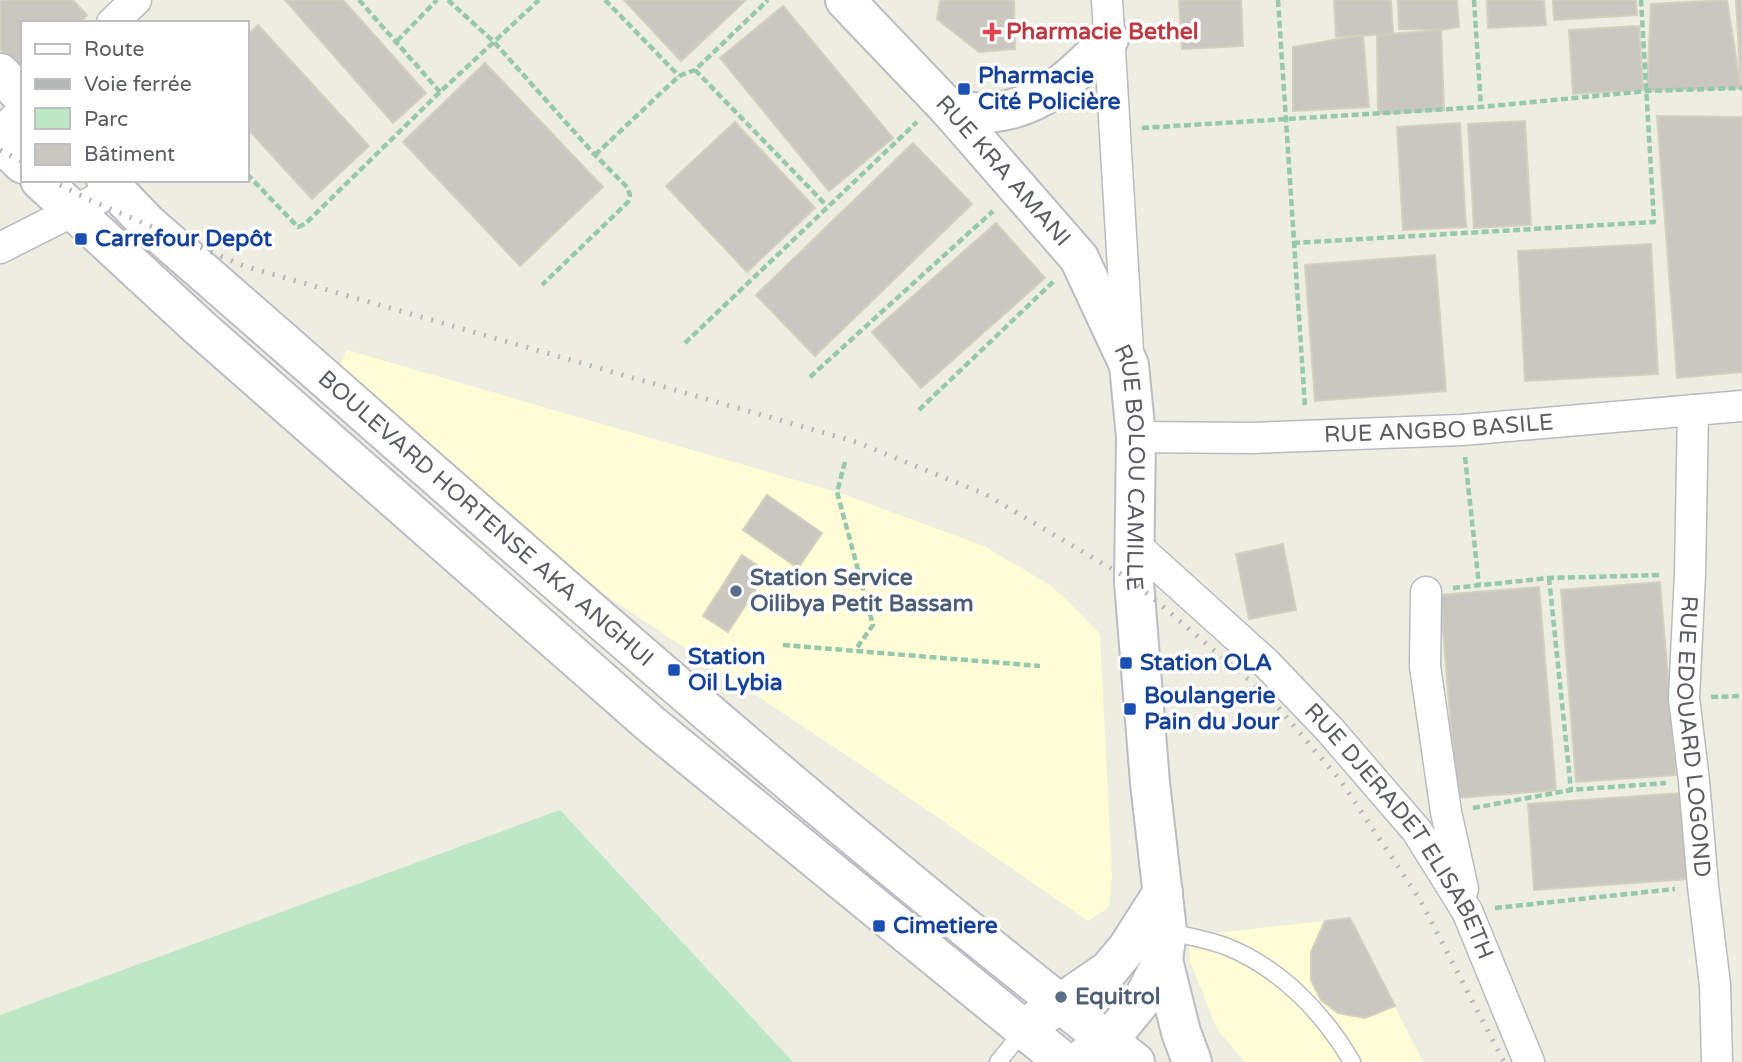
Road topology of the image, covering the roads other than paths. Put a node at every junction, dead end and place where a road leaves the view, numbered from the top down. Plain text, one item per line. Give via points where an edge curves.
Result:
1 (136, 0) edge
2 (845, 0) edge
3 (1107, 0) edge
4 (114, 21) edge
5 (1109, 39) junction
6 (0, 73) edge
7 (21, 95) edge
8 (944, 105) junction
9 (21, 112) edge
10 (0, 133) edge
11 (0, 142) edge
12 (0, 161) edge
13 (21, 163) edge
14 (21, 165) edge
15 (42, 182) edge
16 (110, 185) edge
17 (74, 210) junction
18 (0, 248) edge
19 (1129, 365) junction
20 (1742, 406) edge
21 (1693, 410) junction
22 (1136, 437) junction
23 (1134, 544) junction
24 (1426, 592) road end
25 (1163, 892) junction
26 (1467, 911) junction
27 (1165, 945) junction
28 (1059, 1004) junction
29 (1024, 1030) junction
30 (1121, 1052) edge
31 (998, 1062) edge
32 (1063, 1062) edge
33 (1077, 1062) edge
34 (1192, 1062) edge
35 (1352, 1062) edge
36 (1529, 1062) edge
37 (1717, 1062) edge

1 - 4 street
2 - 8 main road, RUE KRA AMANI
3 - 5 street, RUE BOLOU CAMILLE
5 - 8 main road via 1080,71 1049,94 1018,107 987,113
5 - 19 street, RUE BOLOU CAMILLE
6 - 7 main road
8 - 19 main road, RUE KRA AMANI via 1079,258
9 - 10 street
11 - 13 main road
12 - 14 lane
15 - 17 main road, BOULEVARD HORTENSE AKA ANGHUI
16 - 17 street
16 - 28 main road, BOULEVARD HORTENSE AKA ANGHUI via 147,223 595,616
17 - 18 street
17 - 29 main road, BOULEVARD HORTENSE AKA ANGHUI via 208,335 643,718
19 - 22 main road, RUE BOLOU CAMILLE
20 - 21 street, RUE ANGBO BASILE
21 - 22 street, RUE ANGBO BASILE via 1462,430
21 - 37 street, RUE EDOUARD LOGOND via 1684,698 1715,985
22 - 23 main road, RUE BOLOU CAMILLE
23 - 25 main road, RUE BOLOU CAMILLE via 1150,783
23 - 26 street, RUE DJERADET ELISABETH via 1266,663 1330,730 1417,831
24 - 26 street via 1424,666 1446,812
25 - 27 main road, RUE BOLOU CAMILLE
25 - 28 main road via 1109,970
26 - 36 street, RUE DJERADET ELISABETH
27 - 30 main road
27 - 34 main road, RUE BOLOU CAMILLE via 1181,1032
27 - 35 lane via 1224,946 1261,965 1324,1020
28 - 29 main road
28 - 30 main road, BOULEVARD HORTENSE AKA ANGHUI
29 - 31 lane
29 - 32 main road, BOULEVARD HORTENSE AKA ANGHUI
30 - 33 main road

